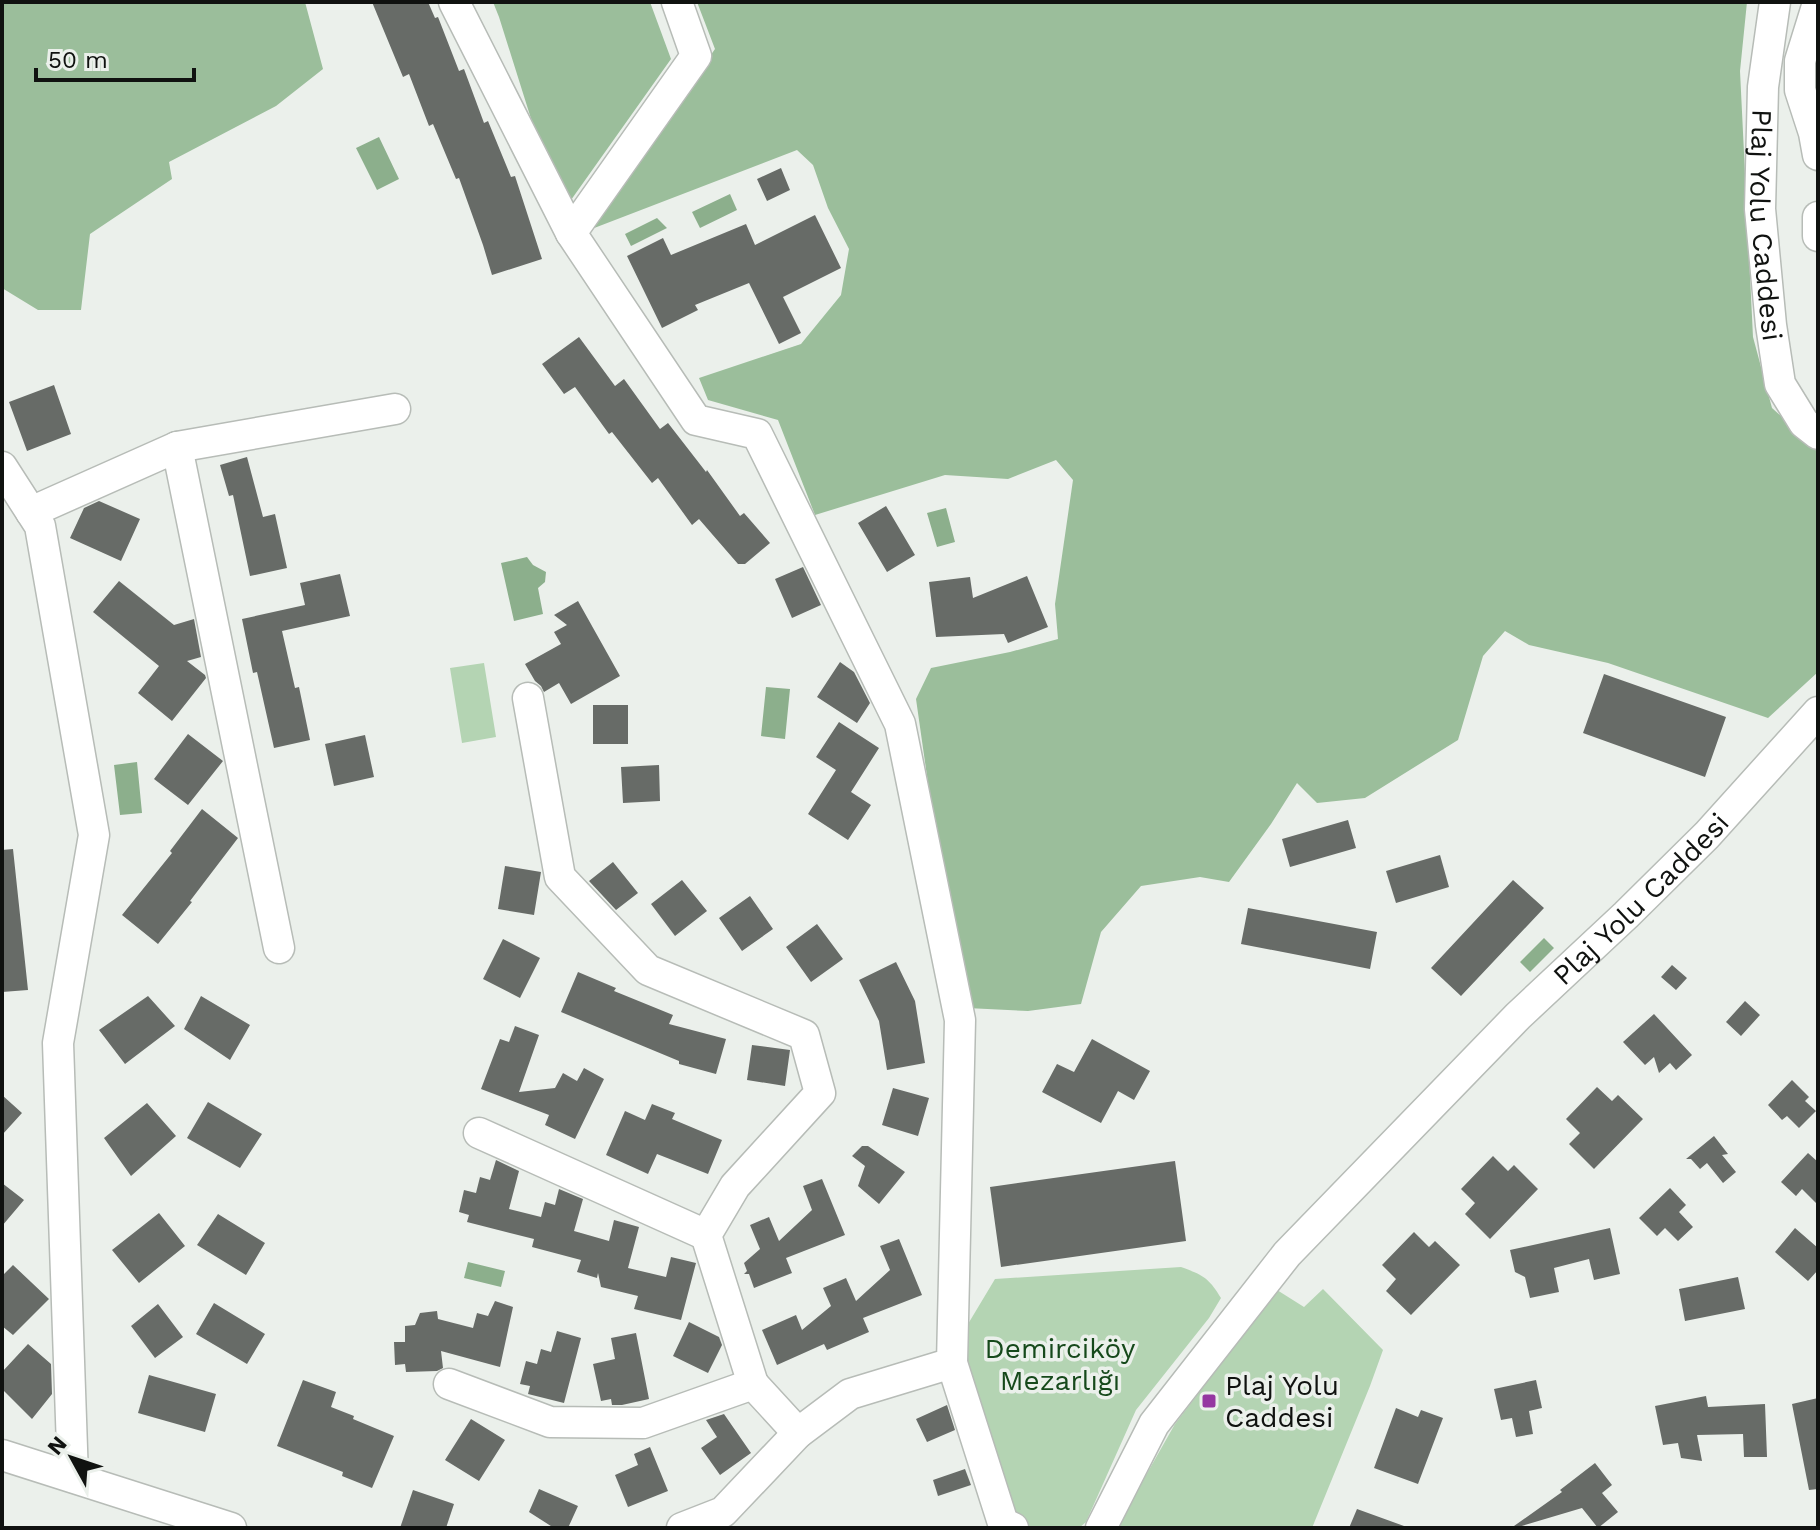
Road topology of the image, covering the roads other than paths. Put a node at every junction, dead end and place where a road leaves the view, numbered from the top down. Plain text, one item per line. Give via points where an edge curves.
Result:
1 (454, 2) edge
2 (677, 2) edge
3 (1775, 2) edge
4 (1818, 3) edge
5 (1817, 142) edge
6 (1818, 217) edge
7 (571, 233) junction
8 (1818, 236) edge
9 (395, 409) dead end
10 (1818, 434) edge
11 (177, 447) junction
12 (2, 467) edge
13 (31, 512) junction
14 (528, 698) dead end
15 (1818, 712) edge
16 (279, 948) dead end
17 (479, 1133) dead end
18 (706, 1235) junction
19 (952, 1363) junction
20 (449, 1384) dead end
21 (753, 1384) junction
22 (798, 1433) junction
23 (2, 1455) edge
24 (73, 1477) junction
25 (231, 1528) edge
26 (682, 1528) edge
27 (1013, 1528) edge
28 (1101, 1528) edge

1 - 7 street
2 - 7 street via 696,56
3 - 10 street, Plaj Yolu Caddesi via 1763,87 1760,209 1771,325 1780,384 1804,423
4 - 5 street via 1800,61 1800,90
6 - 8 street
7 - 19 street via 696,420 757,434 900,724 960,1020
9 - 11 street
11 - 13 street
11 - 16 street
12 - 13 street
13 - 24 street via 40,526 94,835 58,1043
14 - 18 street via 560,877 648,970 804,1035 820,1093 735,1186
15 - 28 street, Plaj Yolu Caddesi via 1707,835 1518,1016 1287,1254 1154,1424
17 - 18 street
18 - 21 street
19 - 22 street via 850,1394
19 - 27 street via 1003,1523
20 - 21 street via 550,1422 643,1423
21 - 22 street
22 - 26 street via 723,1512
23 - 24 street
24 - 25 street

